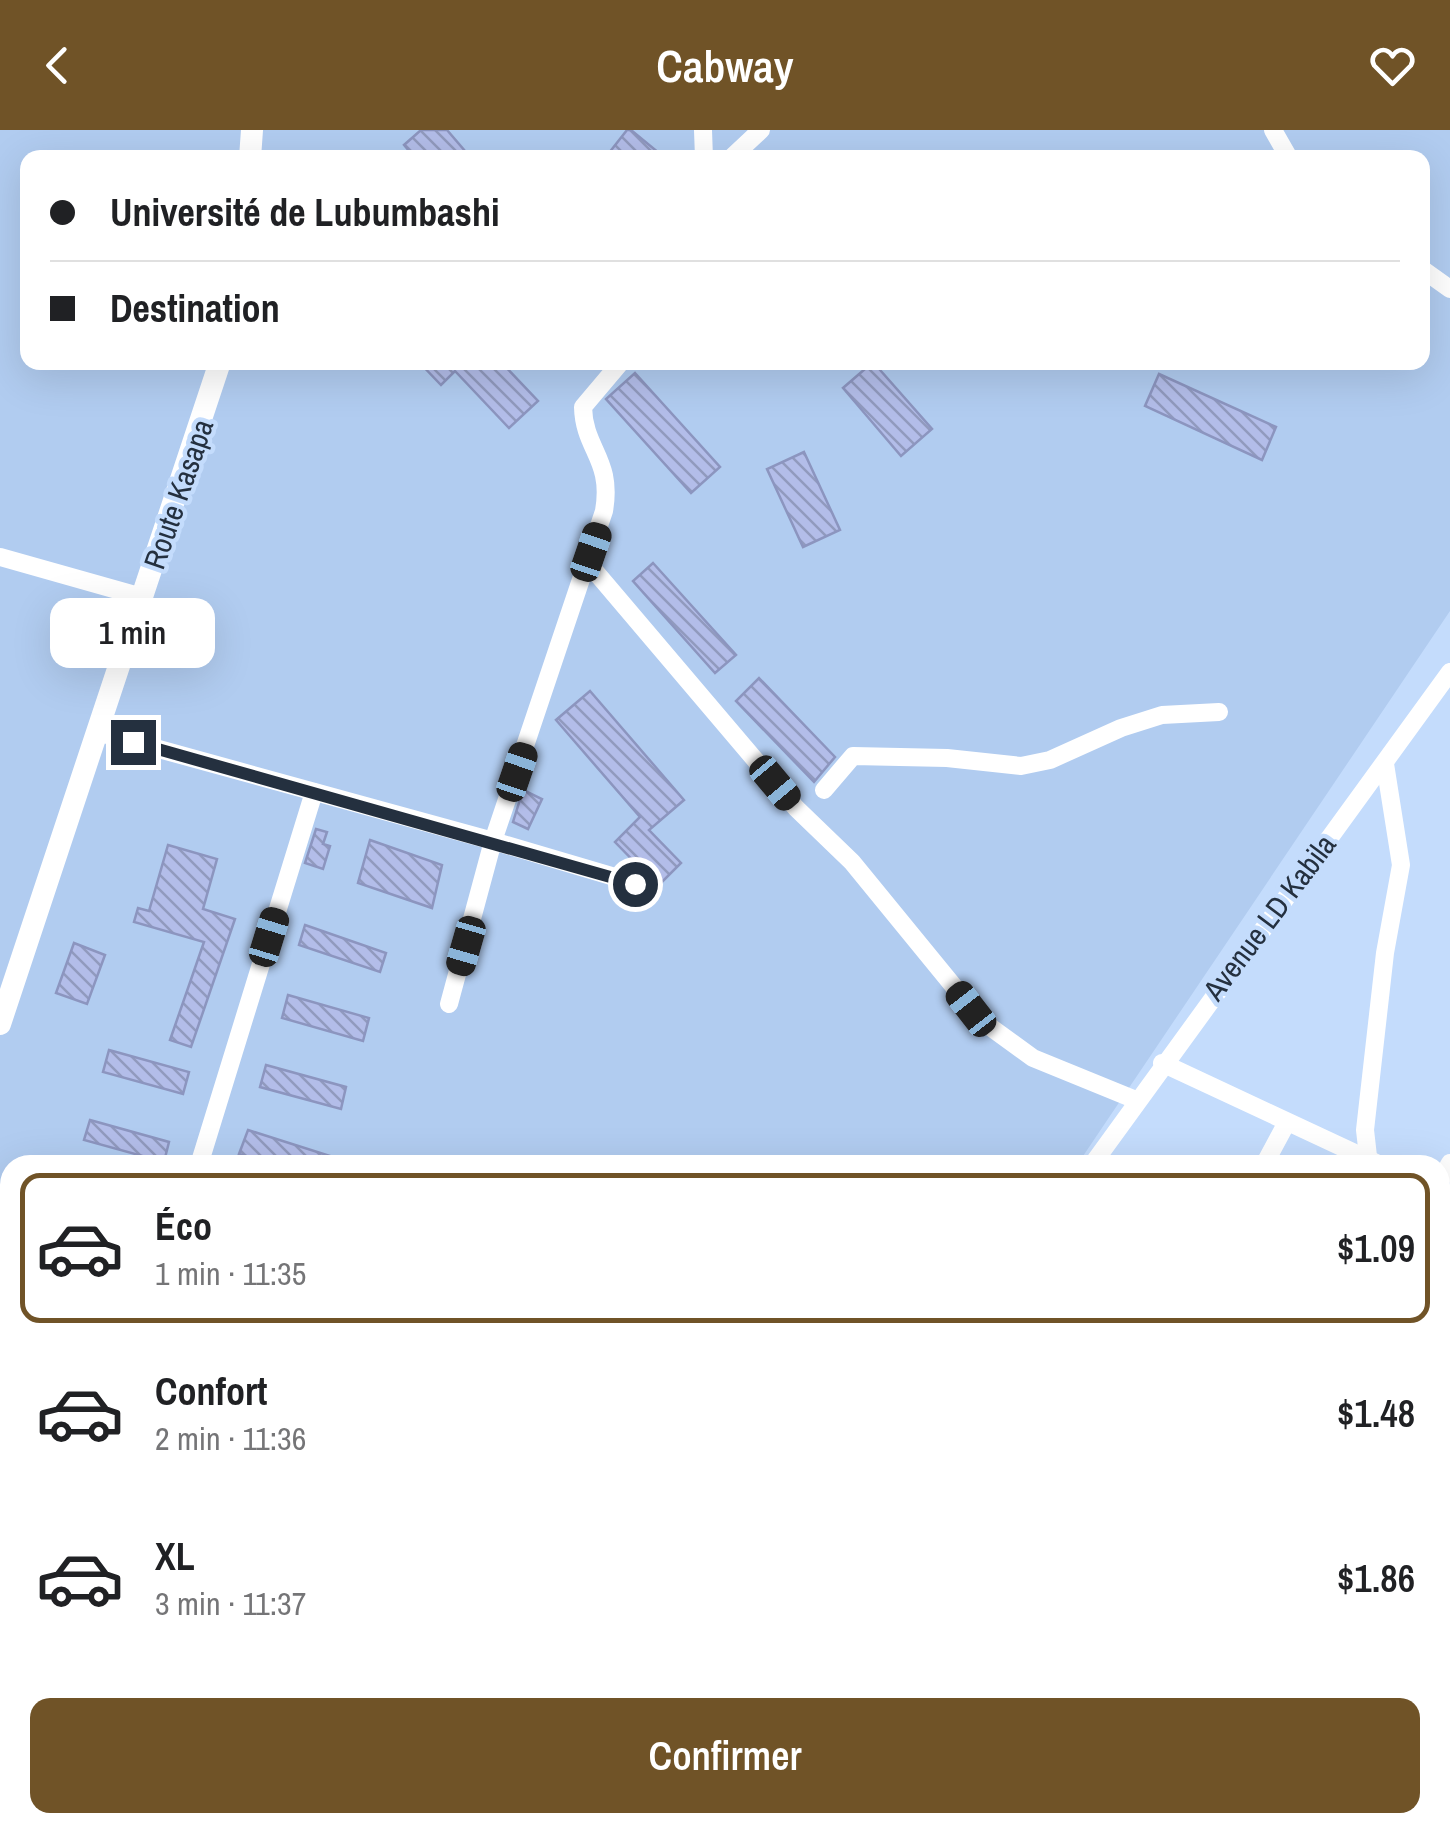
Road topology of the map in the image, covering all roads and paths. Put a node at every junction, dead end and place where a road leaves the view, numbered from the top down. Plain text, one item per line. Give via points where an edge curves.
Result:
1 (762, 130) edge
2 (739, 150) edge
3 (217, 370) edge
4 (614, 370) edge
5 (0, 557) edge
6 (588, 564) junction
7 (142, 597) junction
8 (1450, 672) edge
9 (1219, 712) dead end
10 (97, 732) junction
11 (1385, 764) junction
12 (824, 790) dead end
13 (314, 792) junction
14 (493, 841) junction
15 (635, 884) dead end
16 (449, 1004) dead end
17 (0, 1024) edge
18 (1162, 1063) junction
19 (1136, 1100) junction
20 (1286, 1124) junction
21 (201, 1155) edge
22 (1099, 1155) edge
23 (1269, 1155) edge
24 (1353, 1155) edge
25 (1371, 1155) edge

1 - 2 street
3 - 7 main road, Route Kasapa
4 - 6 street via 583,407 583,428 607,479
5 - 7 street
6 - 14 street
6 - 19 street via 796,808 852,862 982,1021 1034,1058
7 - 10 main road, Route Kasapa
8 - 11 street, Avenue LD Kabila
9 - 12 street via 1162,715 1020,766 853,756
10 - 13 street
10 - 17 main road, Route Kasapa
11 - 18 street, Avenue LD Kabila
11 - 25 street via 1401,865 1365,1130
13 - 14 street
13 - 21 street
14 - 15 street
14 - 16 street
18 - 19 street, Avenue LD Kabila
18 - 20 street
19 - 22 street, Avenue LD Kabila
20 - 23 street
20 - 24 street

